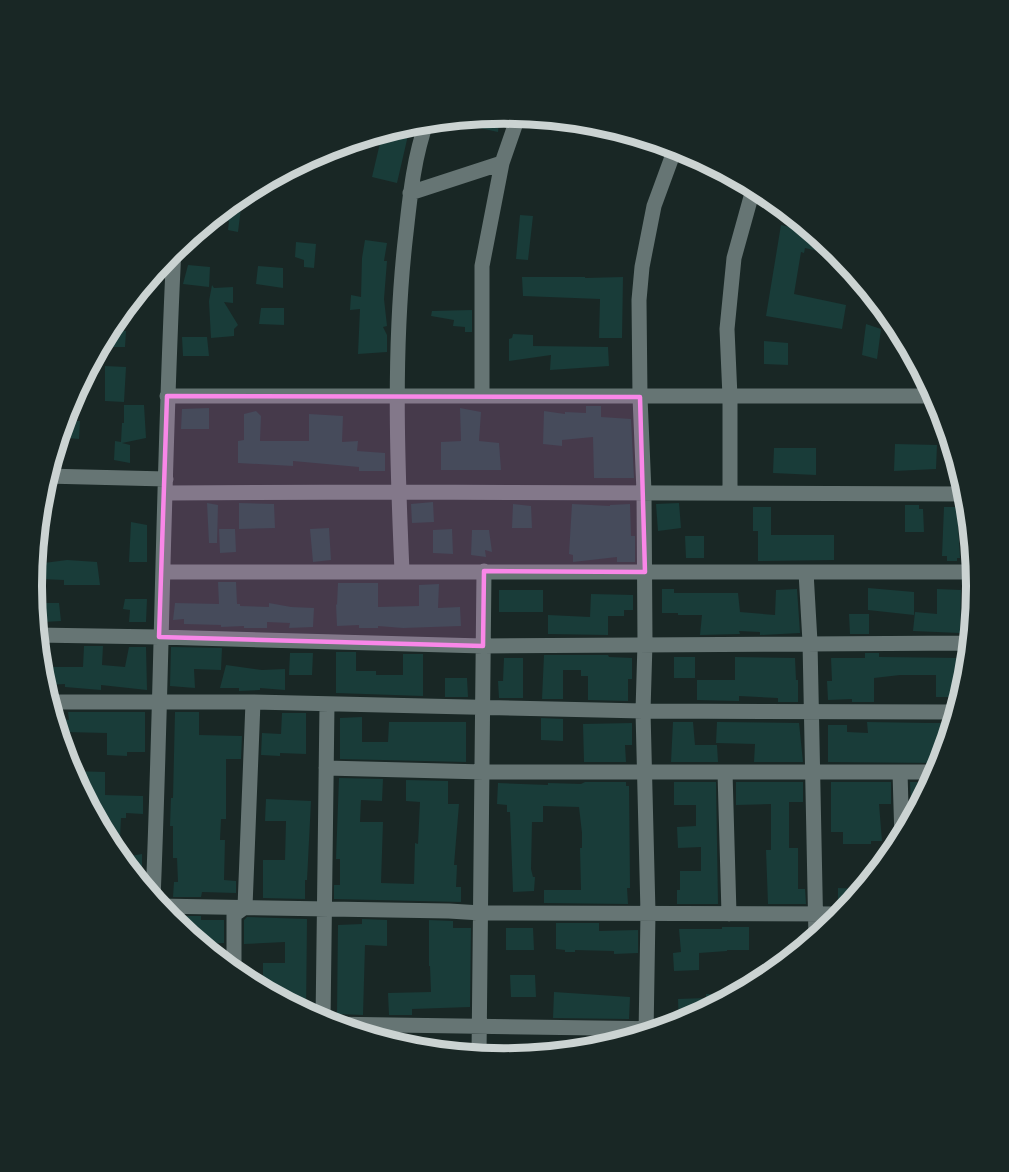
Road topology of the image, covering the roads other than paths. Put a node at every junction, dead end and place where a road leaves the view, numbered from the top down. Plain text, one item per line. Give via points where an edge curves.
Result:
1 (516, 124) edge
2 (425, 130) edge
3 (672, 156) edge
4 (502, 164) junction
5 (410, 193) junction
6 (752, 195) edge
7 (173, 263) edge
8 (397, 395) junction
9 (167, 396) junction
10 (482, 396) junction
11 (926, 396) edge
12 (640, 397) junction
13 (730, 398) junction
14 (55, 477) edge
15 (166, 486) junction
16 (957, 491) edge
17 (398, 492) junction
18 (645, 492) junction
19 (730, 494) junction
20 (402, 571) junction
21 (163, 572) junction
22 (484, 572) junction
23 (806, 572) junction
24 (967, 572) edge
25 (645, 573) junction
26 (45, 635) edge
27 (159, 637) junction
28 (810, 642) junction
29 (645, 643) junction
30 (963, 643) edge
31 (483, 646) junction
32 (57, 702) edge
33 (253, 702) junction
34 (159, 703) junction
35 (327, 704) junction
36 (482, 707) junction
37 (643, 711) junction
38 (811, 711) junction
39 (949, 711) edge
40 (326, 768) junction
41 (484, 772) junction
42 (644, 772) junction
43 (725, 772) junction
44 (900, 772) junction
45 (928, 772) edge
46 (812, 773) junction
47 (901, 823) edge
48 (153, 887) edge
49 (171, 906) edge
50 (245, 908) junction
51 (324, 909) junction
52 (481, 913) junction
53 (648, 913) junction
54 (729, 914) junction
55 (816, 914) junction
56 (831, 914) edge
57 (816, 928) edge
58 (234, 961) edge
59 (325, 1012) edge
60 (354, 1023) edge
61 (481, 1025) junction
62 (646, 1026) edge
63 (629, 1031) edge
64 (480, 1048) edge

1 - 4 street
2 - 5 street
3 - 12 street via 654,206 642,267
4 - 5 street
4 - 10 street via 482,266
5 - 8 street via 400,281
6 - 13 street via 734,258 727,329
7 - 9 street
8 - 9 street
8 - 10 street
8 - 17 street
9 - 15 street
10 - 12 street
11 - 13 street
12 - 13 street
12 - 18 street
13 - 19 street
14 - 15 street
15 - 17 street
15 - 21 street
16 - 19 street
17 - 18 street
17 - 20 street
18 - 19 street
18 - 25 street
20 - 21 street
20 - 22 street
21 - 27 street
22 - 25 street
22 - 31 street
23 - 24 street
23 - 25 street
23 - 28 street
25 - 29 street
26 - 27 street
27 - 31 street
27 - 34 street
28 - 29 street
28 - 30 street
28 - 38 street
29 - 31 street
29 - 37 street
31 - 36 street
32 - 34 street
33 - 34 street
33 - 35 street
33 - 50 street
34 - 48 street
35 - 36 street
35 - 40 street
36 - 37 street
36 - 41 street
37 - 38 street
37 - 42 street
38 - 39 street
38 - 46 street
40 - 41 street
40 - 51 street
41 - 42 street
41 - 52 street
42 - 43 street
42 - 53 street
43 - 46 street
43 - 54 street
44 - 45 street
44 - 46 street
44 - 47 street
46 - 55 street
49 - 50 street
50 - 51 street
50 - 58 street via 234,915
51 - 52 street
51 - 59 street
52 - 53 street
52 - 61 street
53 - 54 street
53 - 62 street
54 - 55 street
55 - 56 street
55 - 57 street
60 - 61 street
61 - 63 street
61 - 64 street

